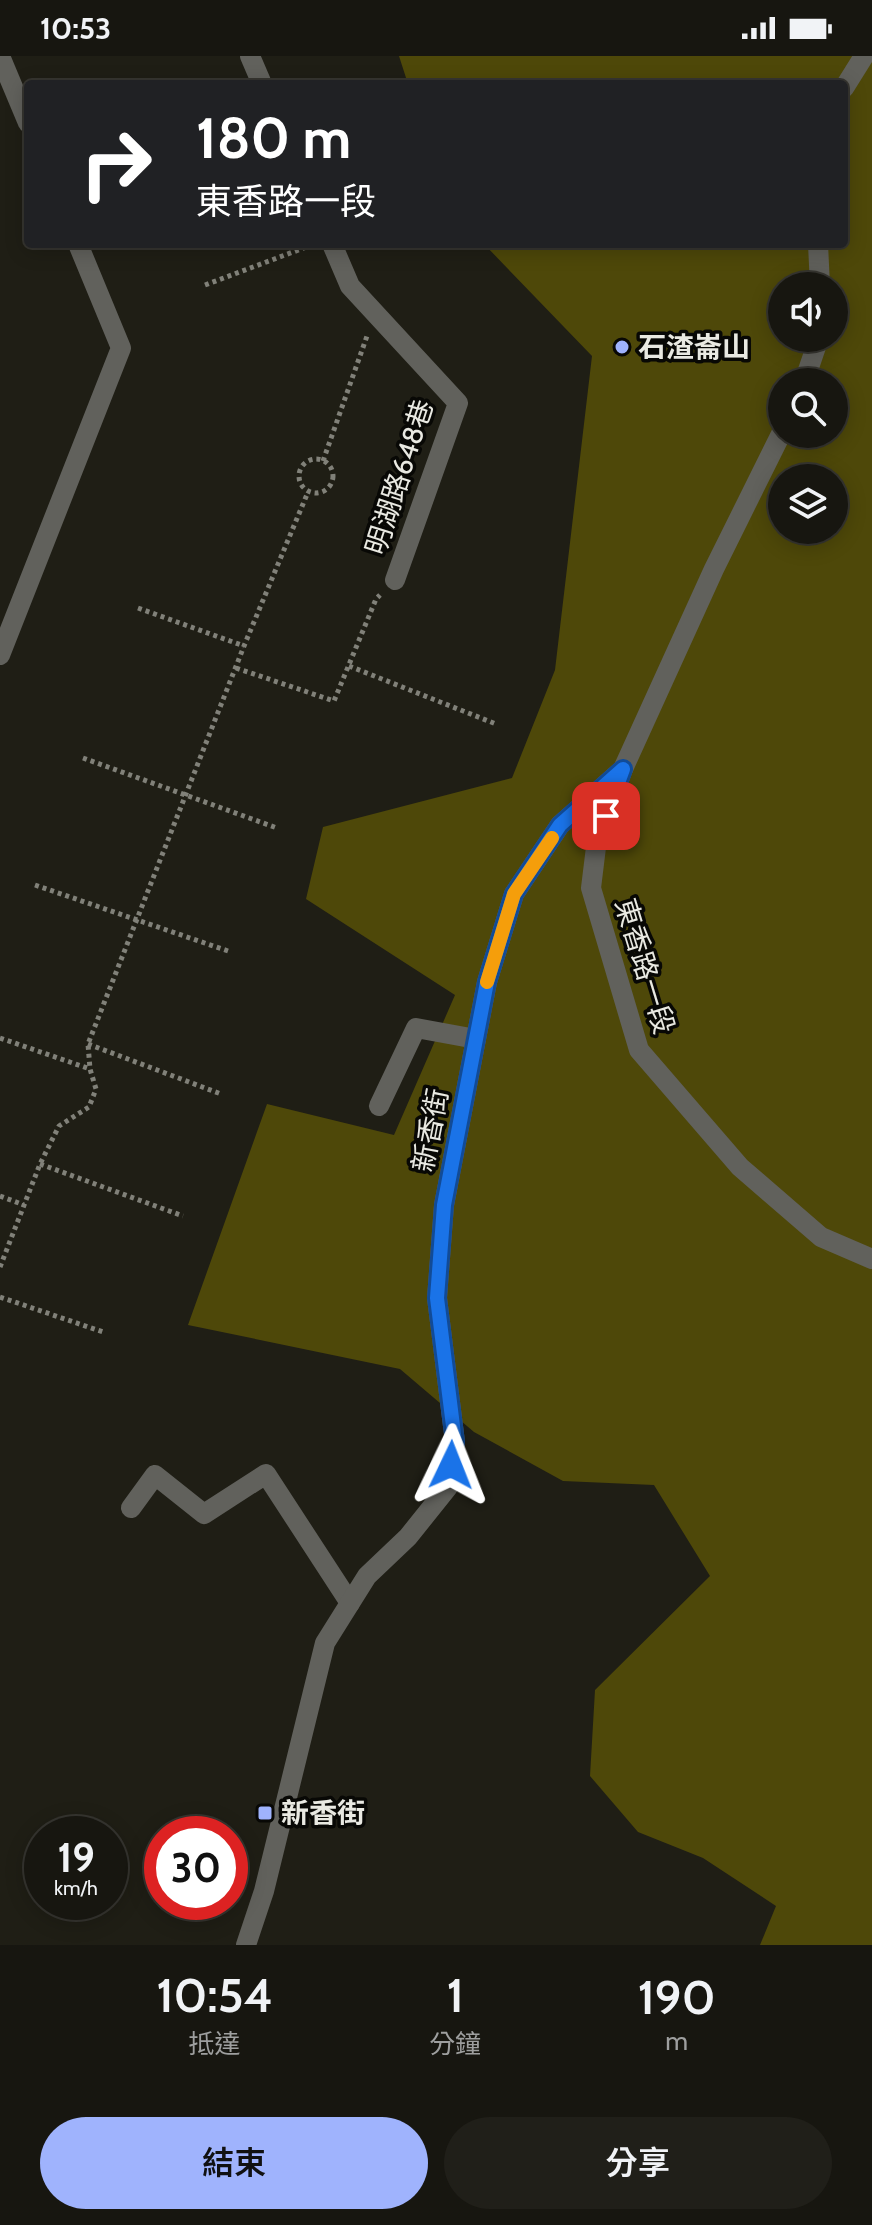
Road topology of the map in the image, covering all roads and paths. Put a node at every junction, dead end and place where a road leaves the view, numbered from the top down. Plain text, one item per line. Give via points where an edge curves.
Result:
1 (0, 56) edge
2 (250, 56) edge
3 (864, 56) edge
4 (260, 80) edge
5 (848, 82) edge
6 (24, 113) edge
7 (80, 248) edge
8 (302, 248) edge
9 (334, 248) edge
10 (818, 248) edge
11 (819, 272) edge
12 (205, 285) dead end
13 (375, 313) junction
14 (774, 448) edge
15 (323, 461) junction
16 (308, 492) junction
17 (395, 580) joint
18 (138, 608) dead end
19 (244, 646) junction
20 (0, 655) edge
21 (349, 666) junction
22 (236, 668) junction
23 (496, 724) dead end
24 (83, 758) dead end
25 (623, 769) junction
26 (186, 794) junction
27 (277, 828) dead end
28 (35, 885) dead end
29 (137, 919) junction
30 (228, 951) dead end
31 (0, 1038) edge
32 (476, 1039) junction
33 (88, 1044) junction
34 (90, 1069) junction
35 (221, 1094) dead end
36 (379, 1106) dead end
37 (40, 1164) junction
38 (0, 1196) edge
39 (24, 1205) junction
40 (183, 1216) dead end
41 (872, 1259) edge
42 (0, 1267) edge
43 (0, 1297) edge
44 (106, 1333) dead end
45 (131, 1508) dead end
46 (350, 1603) junction
47 (246, 1945) edge

1 - 6 street
2 - 4 street
3 - 5 street
7 - 20 street via 121,348
8 - 12 path
9 - 13 street, 明湖路648巷 via 350,286
10 - 11 street
13 - 15 path
13 - 17 street, 明湖路648巷 via 458,403
14 - 25 street, 東香路一段
15 - 16 path via 306,462 299,472
15 - 16 path via 331,468 332,484 319,493
16 - 19 path
17 - 21 path via 376,599
18 - 19 path
19 - 22 path
21 - 22 path via 334,701
21 - 23 path
22 - 26 path
24 - 26 path
25 - 32 street, 新香街 via 560,825 514,894
25 - 41 street, 東香路一段 via 597,839 591,888 639,1050 740,1167 821,1237
26 - 27 path
26 - 29 path
28 - 29 path
29 - 30 path
29 - 33 path
31 - 34 path
32 - 36 street, 新香街 via 416,1028
32 - 46 street, 新香街 via 444,1205 437,1298 455,1442 448,1487 408,1537 367,1576
33 - 34 path
33 - 35 path
34 - 37 path via 96,1089 89,1107 59,1126
37 - 39 path
37 - 40 path
38 - 39 path
39 - 42 path
43 - 44 path
45 - 46 street via 155,1475 204,1514 266,1474
46 - 47 street, 新香街 via 325,1643

